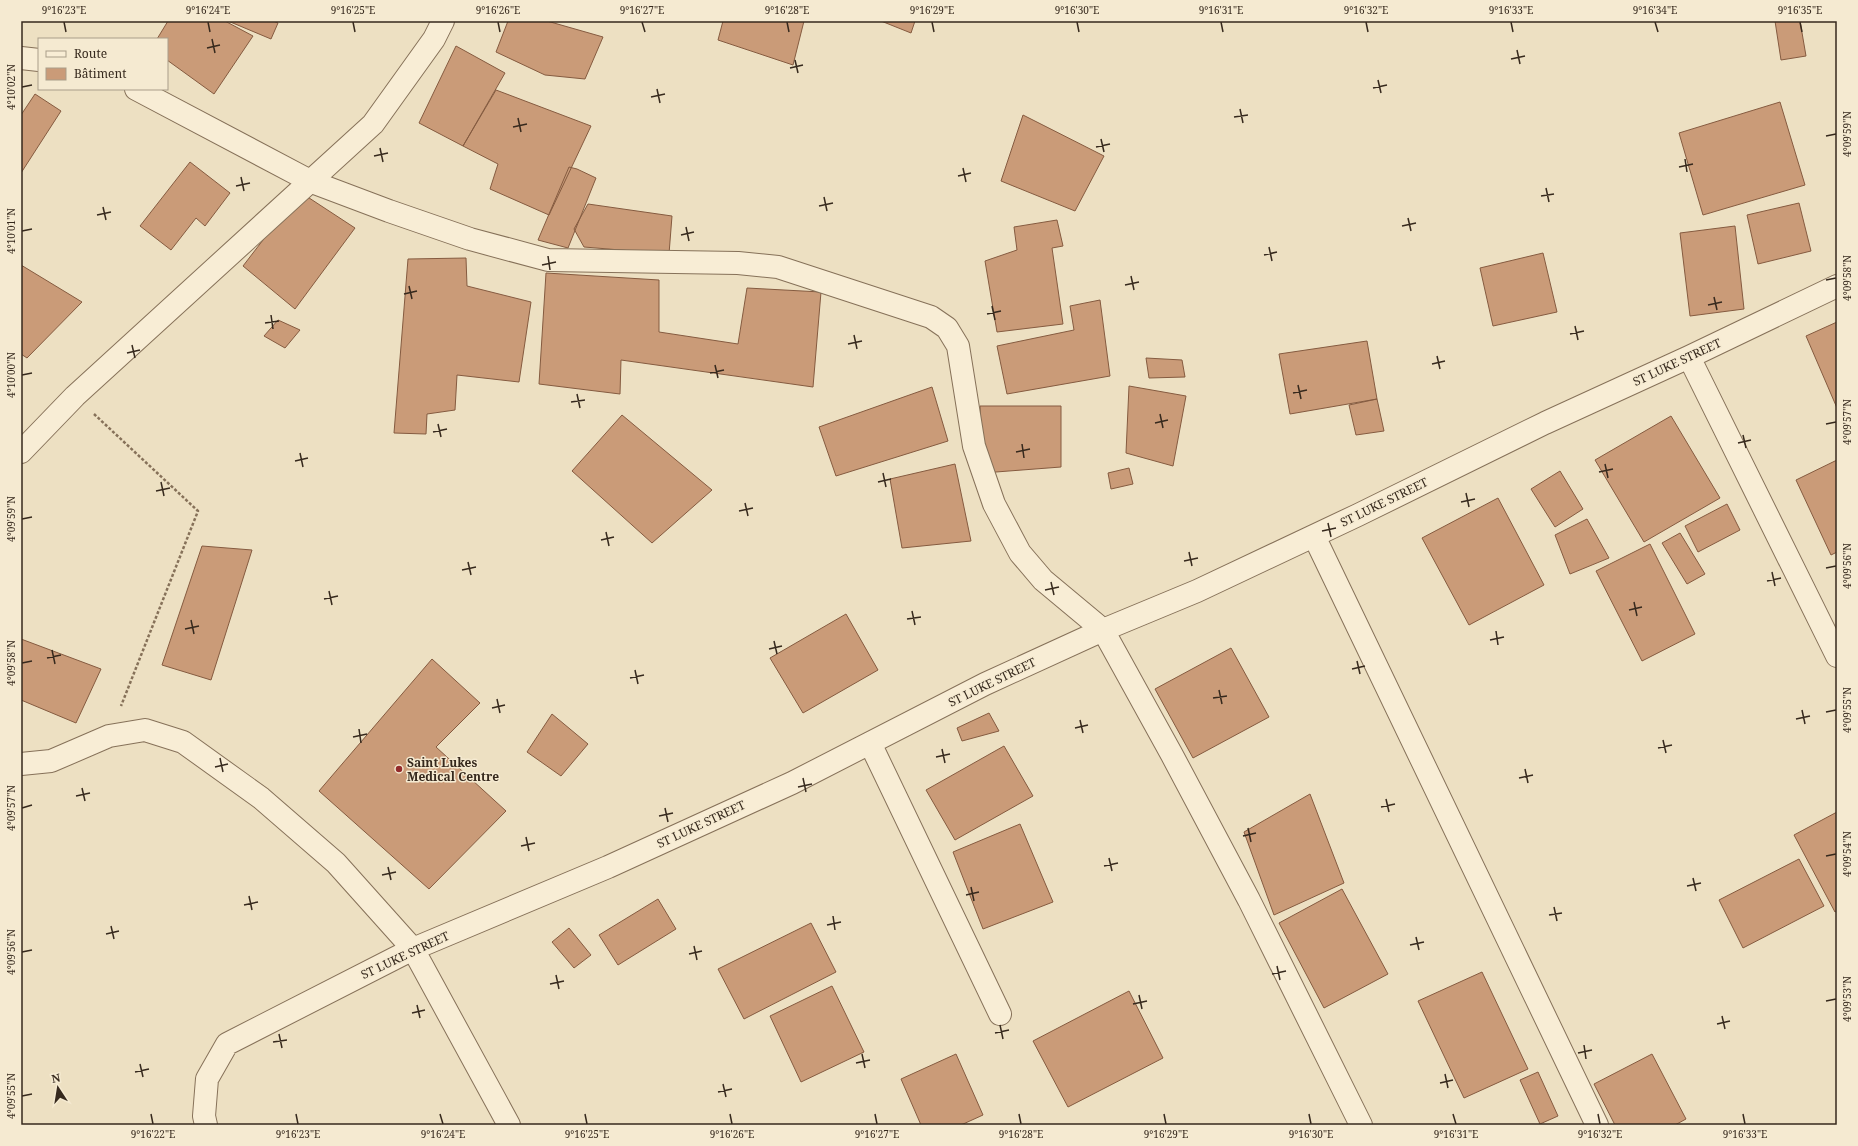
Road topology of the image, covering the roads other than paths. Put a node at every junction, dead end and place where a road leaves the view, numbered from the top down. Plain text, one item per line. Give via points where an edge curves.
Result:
1 (443, 21) edge
2 (21, 58) edge
3 (38, 60) edge
4 (138, 90) edge
5 (312, 182) junction
6 (1837, 286) edge
7 (1689, 358) junction
8 (21, 452) edge
9 (1314, 536) junction
10 (1103, 630) junction
11 (1837, 656) edge
12 (870, 743) junction
13 (21, 764) edge
14 (413, 949) junction
15 (1000, 1014) dead end
16 (206, 1125) edge
17 (509, 1125) edge
18 (1361, 1125) edge
19 (1597, 1125) edge

1 - 5 street via 434,39 373,124
2 - 3 street
4 - 5 street
5 - 8 street via 76,396
5 - 10 street via 470,239 548,260 738,263 778,267 931,317 947,328 958,346 974,446 994,504 1017,547 1043,580
6 - 7 street, ST LUKE STREET
7 - 9 street, ST LUKE STREET via 1545,423
7 - 11 street
9 - 10 street, ST LUKE STREET via 1197,591
9 - 19 street
10 - 12 street, ST LUKE STREET via 985,684
10 - 18 street via 1249,900
12 - 14 street, ST LUKE STREET via 792,783 608,867
12 - 15 street
13 - 14 street via 51,761 109,736 144,730 183,742 260,798 336,864
14 - 16 street, ST LUKE STREET via 227,1044 207,1079 204,1116
14 - 17 street

